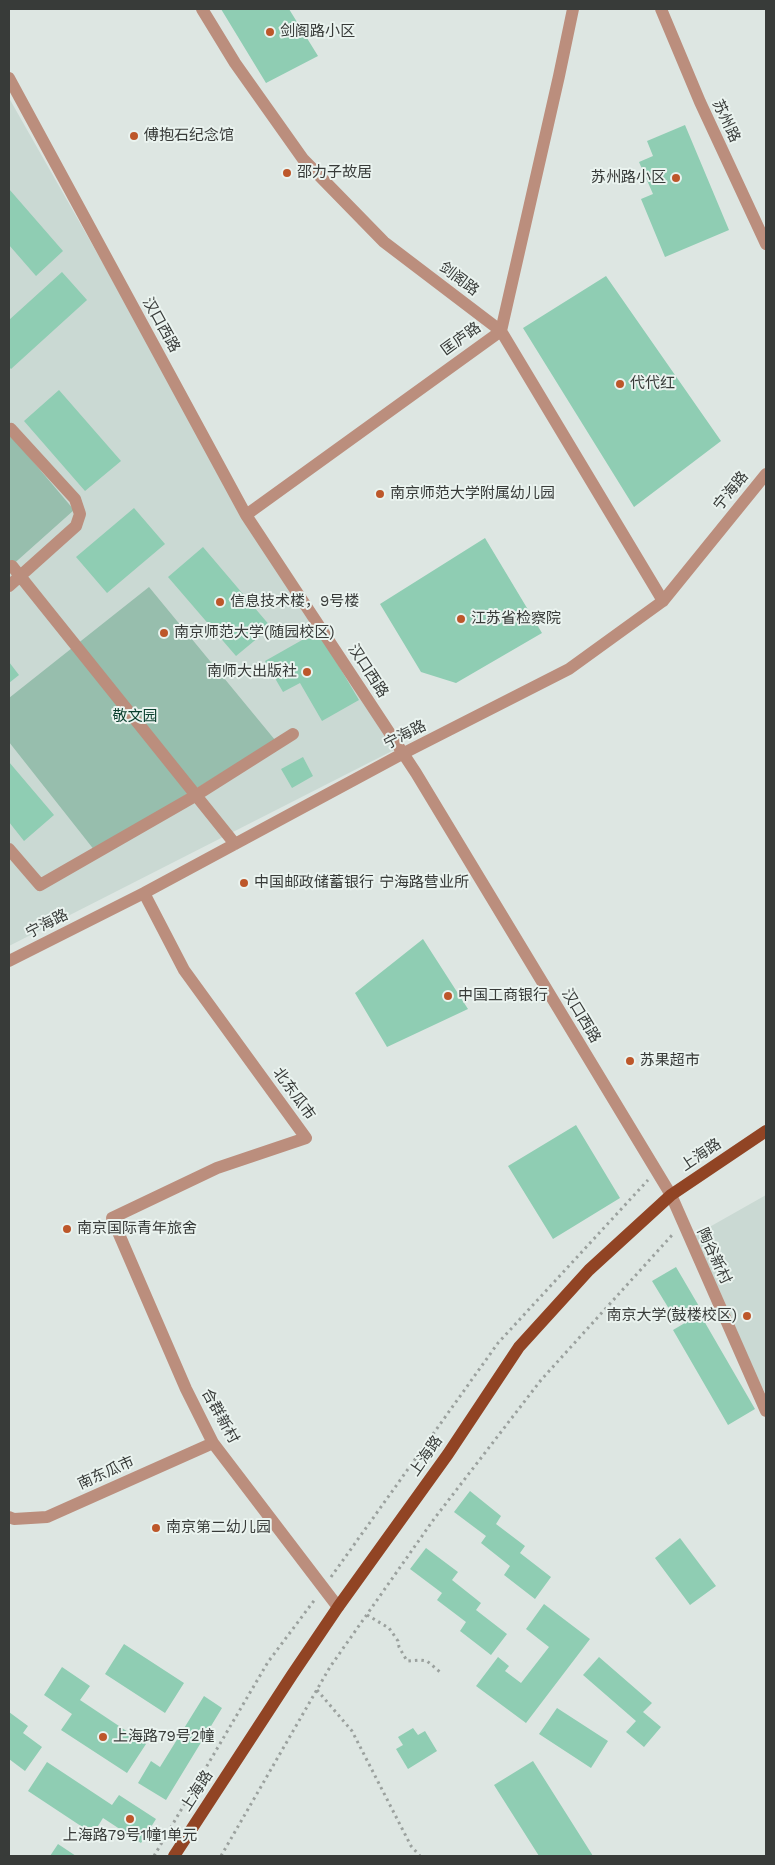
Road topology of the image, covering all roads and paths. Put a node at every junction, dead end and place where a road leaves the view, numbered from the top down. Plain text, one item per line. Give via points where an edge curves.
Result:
1 (202, 9) edge
2 (573, 9) edge
3 (661, 9) edge
4 (9, 78) edge
5 (766, 244) edge
6 (501, 331) junction
7 (9, 430) edge
8 (766, 474) edge
9 (246, 515) junction
10 (12, 566) dead end
11 (21, 577) junction
12 (9, 586) edge
13 (663, 601) junction
14 (294, 734) dead end
15 (402, 754) junction
16 (195, 796) junction
17 (235, 844) junction
18 (9, 849) edge
19 (144, 893) junction
20 (9, 961) edge
21 (766, 1132) edge
22 (656, 1173) junction
23 (671, 1196) junction
24 (112, 1218) joint
25 (682, 1224) junction
26 (766, 1411) edge
27 (213, 1443) junction
28 (9, 1517) edge
29 (322, 1589) junction
30 (338, 1607) junction
31 (367, 1615) junction
32 (440, 1672) dead end
33 (317, 1690) junction
34 (154, 1856) edge
35 (174, 1856) edge
36 (221, 1856) edge
37 (420, 1856) edge

1 - 6 street, 剑阁路 via 235,63 303,159 384,242
2 - 6 street, 匡庐路
3 - 5 street, 苏州路
4 - 9 street, 汉口西路
6 - 9 street, 匡庐路
6 - 13 street, 剑阁路
7 - 11 street via 75,499 80,514 76,526
8 - 13 street, 宁海路
9 - 15 street, 汉口西路
10 - 11 street
11 - 12 street
11 - 16 street
13 - 15 street, 宁海路 via 569,669
14 - 16 street
15 - 17 street, 宁海路
15 - 22 street, 汉口西路
16 - 17 street
16 - 18 street via 40,885
17 - 19 street, 宁海路
19 - 20 street, 宁海路
19 - 24 street, 北东瓜市 via 184,970 306,1138 217,1168
21 - 23 main road, 上海路
22 - 23 street, 汉口西路
22 - 29 path via 498,1343
23 - 25 street, 陶谷新村
23 - 30 main road, 上海路 via 589,1270 519,1347 448,1454
24 - 27 street, 合群新村 via 186,1389
25 - 26 street, 陶谷新村
25 - 31 path via 541,1380 434,1519
27 - 28 street, 南东瓜市 via 47,1517
27 - 29 street, 合群新村
29 - 30 street, 合群新村
29 - 34 path via 268,1662
30 - 35 main road, 上海路
31 - 32 path via 389,1628 407,1661 427,1661
31 - 33 path
33 - 36 path
33 - 37 path via 352,1732 411,1846

